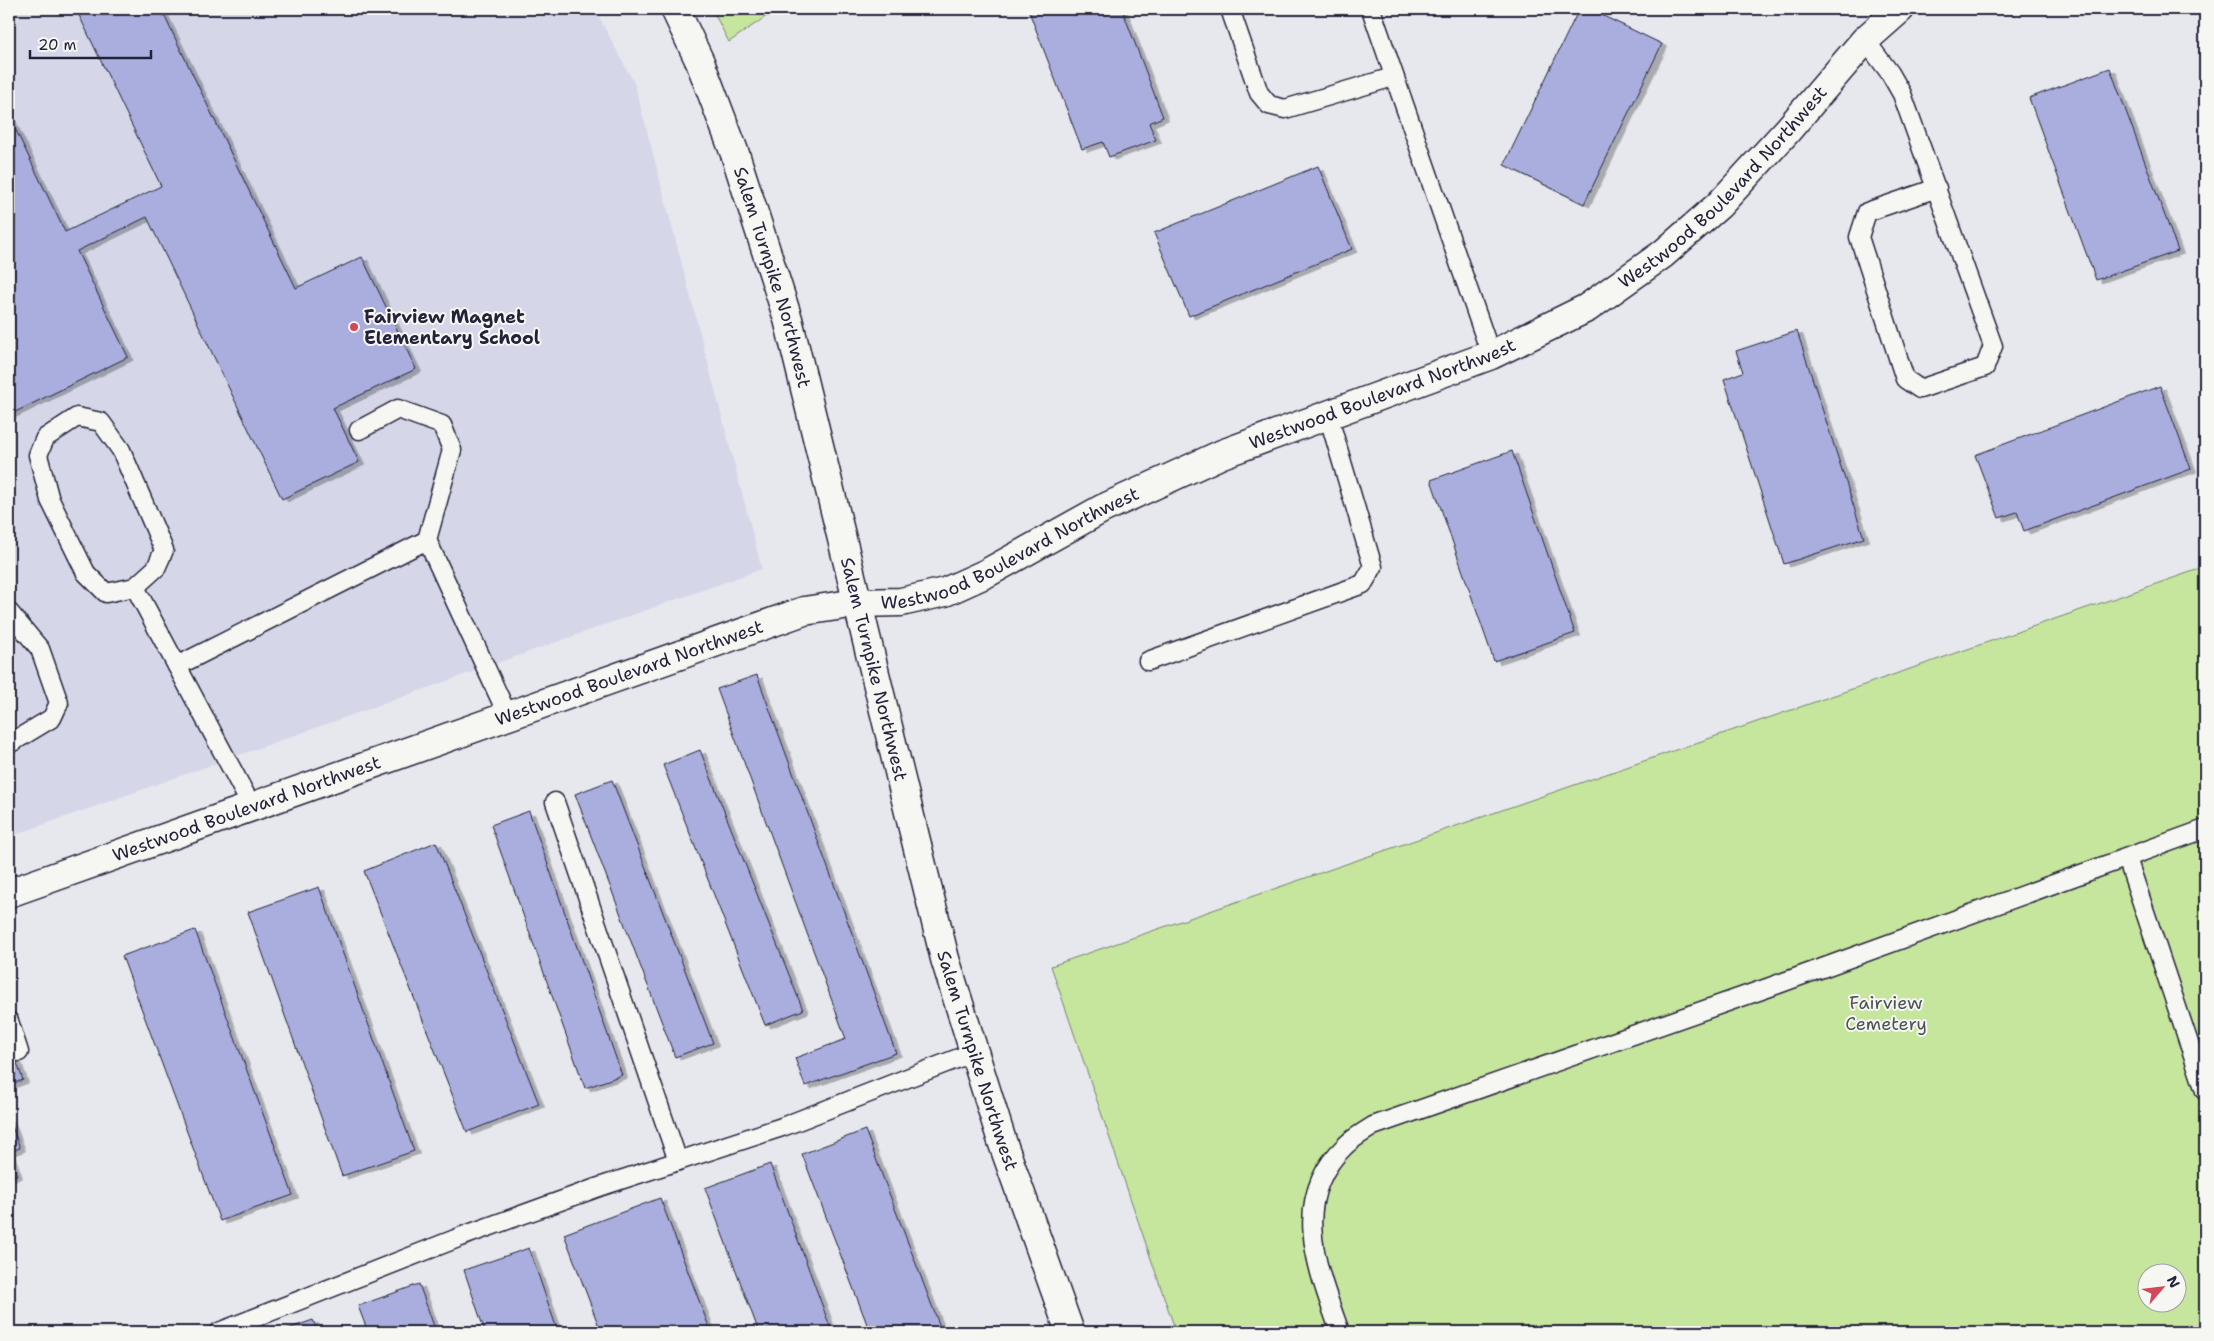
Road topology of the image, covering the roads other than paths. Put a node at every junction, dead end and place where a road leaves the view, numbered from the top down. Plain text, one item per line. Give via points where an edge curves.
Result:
1 (675, 9) edge
2 (1230, 9) edge
3 (1371, 9) edge
4 (1893, 11) edge
5 (1865, 40) junction
6 (1393, 77) junction
7 (1937, 188) junction
8 (1491, 355) junction
9 (1328, 415) junction
10 (359, 430) dead end
11 (427, 540) junction
12 (135, 587) junction
13 (857, 603) junction
14 (9, 612) edge
15 (1148, 661) dead end
16 (177, 666) junction
17 (508, 716) junction
18 (9, 744) edge
19 (555, 802) dead end
20 (252, 807) junction
21 (2205, 829) edge
22 (2127, 858) junction
23 (9, 893) edge
24 (9, 1021) edge
25 (19, 1052) dead end
26 (974, 1052) junction
27 (2205, 1091) edge
28 (678, 1161) junction
29 (218, 1332) edge
30 (1070, 1332) edge
31 (1340, 1332) edge

1 - 13 street, Salem Turnpike Northwest via 700,62 735,154 788,318
2 - 6 lane via 1259,93 1269,105 1286,110
3 - 6 lane
4 - 5 street, Westwood Boulevard Northwest
5 - 7 lane via 1902,94
5 - 8 street, Westwood Boulevard Northwest via 1719,205 1662,254 1587,308
6 - 8 lane
7 - 7 lane via 1993,346 1985,367 1920,389 1906,379 1859,237 1867,212
8 - 9 street, Westwood Boulevard Northwest
9 - 13 street, Westwood Boulevard Northwest via 1222,454 1136,493 945,592 901,602
9 - 15 lane via 1373,567 1362,584
10 - 11 lane via 398,409 442,425 452,450
11 - 16 lane
11 - 17 lane
12 - 12 lane via 156,568 164,550 121,450 101,422 77,417 45,438 38,455 50,500 86,573 106,593
12 - 16 lane
13 - 17 street, Westwood Boulevard Northwest via 804,611
13 - 26 street, Salem Turnpike Northwest via 945,960
14 - 18 lane via 40,649 59,703 52,718
16 - 20 lane
17 - 20 street, Westwood Boulevard Northwest
19 - 28 lane
20 - 23 street, Westwood Boulevard Northwest
21 - 22 lane
22 - 27 lane
22 - 31 lane via 1373,1126 1345,1145 1328,1166 1314,1197 1311,1232 1322,1282
24 - 25 lane
26 - 28 lane via 782,1127
26 - 30 street, Salem Turnpike Northwest
28 - 29 lane via 463,1236

